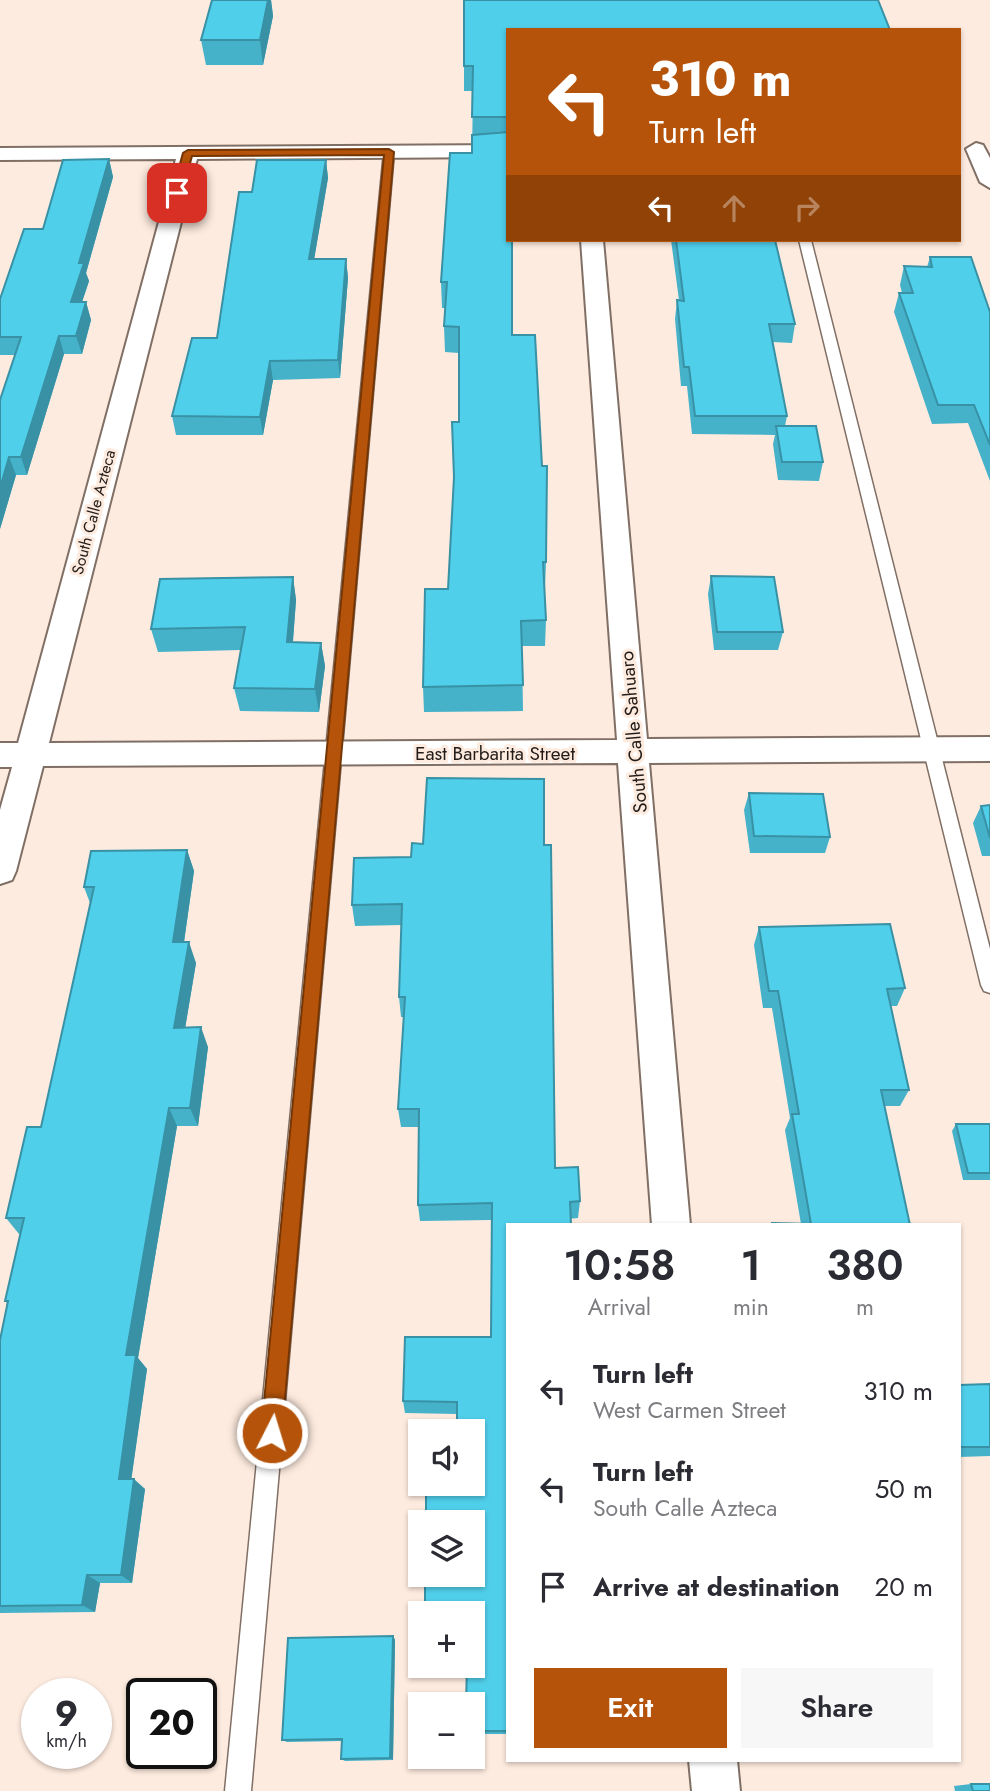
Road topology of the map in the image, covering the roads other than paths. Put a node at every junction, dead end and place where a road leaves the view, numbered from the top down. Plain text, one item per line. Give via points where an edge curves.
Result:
1 (975, 149) edge
2 (506, 151) edge
3 (389, 152) junction
4 (0, 153) edge
5 (188, 153) junction
6 (990, 182) edge
7 (592, 242) edge
8 (805, 242) edge
9 (930, 749) junction
10 (990, 749) edge
11 (635, 752) junction
12 (335, 753) junction
13 (14, 755) edge
14 (0, 871) edge
15 (990, 985) edge
16 (671, 1223) edge
17 (713, 1762) edge
18 (238, 1791) edge
19 (716, 1791) edge

1 - 6 street
2 - 3 street
3 - 5 street
3 - 12 lane
4 - 5 street
5 - 13 street, South Calle Azteca
7 - 11 street, South Calle Sahuaro
8 - 9 lane
9 - 10 street, East Barbarita Street
9 - 11 street, East Barbarita Street
9 - 15 lane
11 - 12 street, East Barbarita Street
11 - 16 street, South Calle Sahuaro
12 - 13 street, East Barbarita Street
12 - 18 lane
13 - 14 street, South Calle Azteca
17 - 19 street

